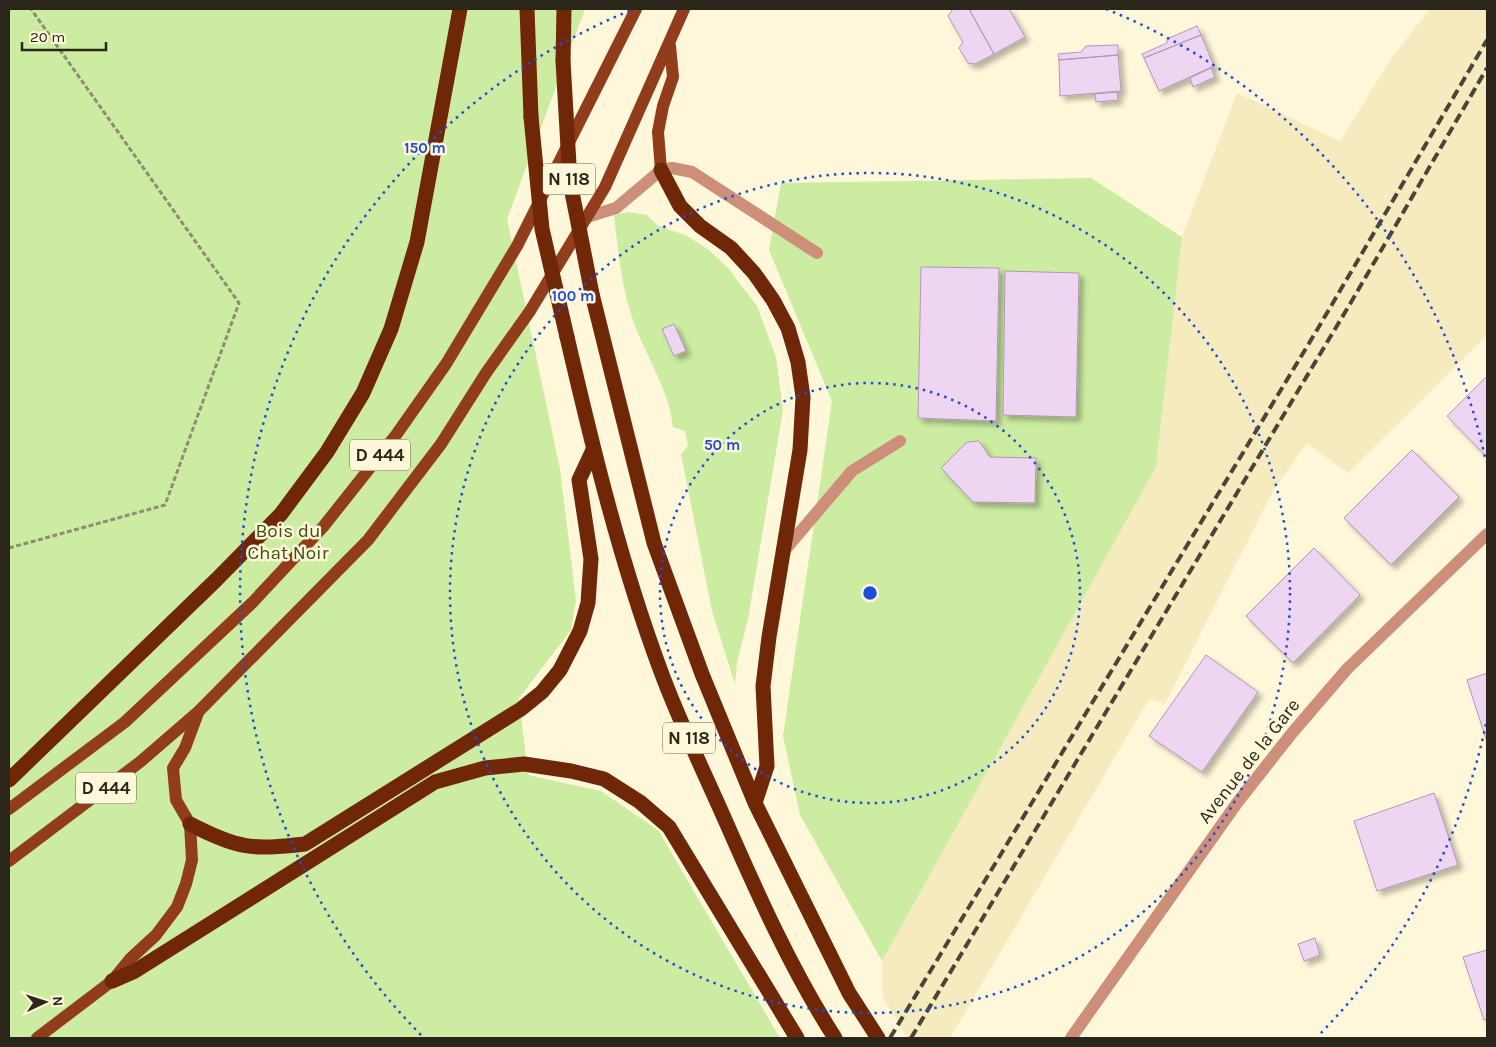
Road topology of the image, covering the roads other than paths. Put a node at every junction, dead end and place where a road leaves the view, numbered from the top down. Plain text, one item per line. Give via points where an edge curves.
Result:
1 (460, 9) edge
2 (527, 9) edge
3 (564, 9) edge
4 (636, 9) edge
5 (684, 9) edge
6 (670, 44) junction
7 (661, 170) junction
8 (587, 216) junction
9 (817, 253) dead end
10 (900, 441) dead end
11 (593, 450) junction
12 (1487, 534) edge
13 (783, 552) junction
14 (199, 711) junction
15 (9, 780) edge
16 (755, 803) junction
17 (9, 809) edge
18 (190, 824) junction
19 (9, 861) edge
20 (112, 981) junction
21 (37, 1038) edge
22 (797, 1038) edge
23 (835, 1038) edge
24 (878, 1038) edge
25 (1071, 1038) edge

1 - 15 highway via 417,242 391,329 363,393 327,452 281,514
2 - 11 highway, N 118, bridge via 531,117 542,229
3 - 16 highway, N 118, bridge via 563,61 570,182 592,294 654,543 702,674
4 - 17 main road, D 444 via 517,246 446,364 396,435 323,527 245,609 125,722
5 - 6 main road, D 444
6 - 7 main road via 673,77 658,132
6 - 8 main road, D 444 via 605,187
7 - 8 street via 616,208
7 - 9 street via 672,168 692,172
7 - 13 highway via 680,206 700,226 731,248 754,273 788,328 798,362 803,397 800,450
8 - 14 main road, D 444 via 530,311 440,444 368,540
10 - 13 street via 852,471
11 - 18 highway via 579,480 591,558 588,603 572,652 542,692 521,709 305,844 266,848 238,846
11 - 23 highway, N 118 via 660,670 749,876
12 - 25 street, Avenue de la Gare via 1347,668 1292,733 1237,803
13 - 16 highway via 763,686 767,766
14 - 18 main road via 185,748 172,768 176,800
14 - 19 main road, D 444 via 140,762
16 - 24 highway, N 118 via 849,993
18 - 20 main road via 192,860 177,907 156,935
20 - 21 main road
20 - 22 highway via 135,972 435,782 485,768 524,764 604,779 640,802 670,827

